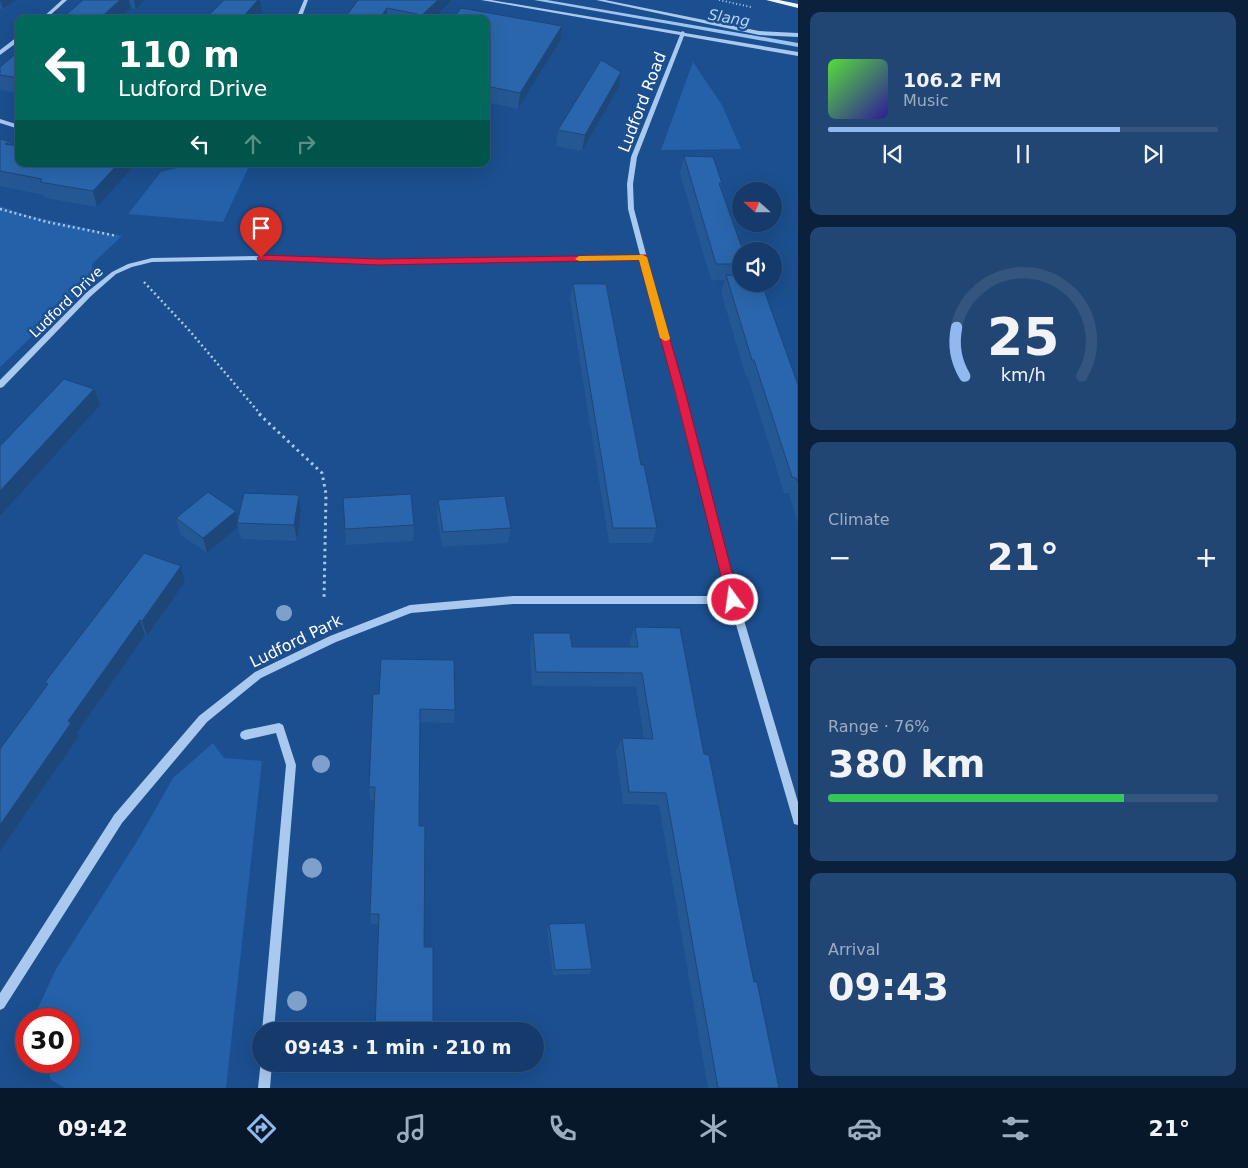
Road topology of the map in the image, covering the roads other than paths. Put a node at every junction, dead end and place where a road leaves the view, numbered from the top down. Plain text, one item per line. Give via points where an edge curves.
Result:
1 (65, 0) edge
2 (306, 0) edge
3 (483, 0) edge
4 (598, 0) edge
5 (769, 0) edge
6 (798, 6) edge
7 (48, 15) edge
8 (300, 15) edge
9 (683, 34) junction
10 (798, 35) edge
11 (15, 41) edge
12 (0, 53) edge
13 (798, 54) edge
14 (0, 121) edge
15 (15, 126) edge
16 (643, 257) junction
17 (0, 385) edge
18 (733, 600) junction
19 (245, 735) dead end
20 (798, 820) edge
21 (0, 1004) edge
22 (269, 1022) edge
23 (265, 1072) edge
24 (264, 1088) edge

1 - 7 street
2 - 8 street
3 - 9 street
4 - 10 street via 759,33
5 - 6 main road
9 - 13 street
9 - 16 street, Ludford Road via 634,157 630,184 632,209
11 - 12 street
14 - 15 street
16 - 17 street, Ludford Drive via 389,262 251,258 152,260 130,264 90,294
16 - 18 street, Ludford Road
18 - 20 street, Ludford Road
18 - 21 street, Ludford Park via 512,600 410,610 334,639 258,675 203,719 118,819
19 - 22 street via 279,728 290,765
23 - 24 street

